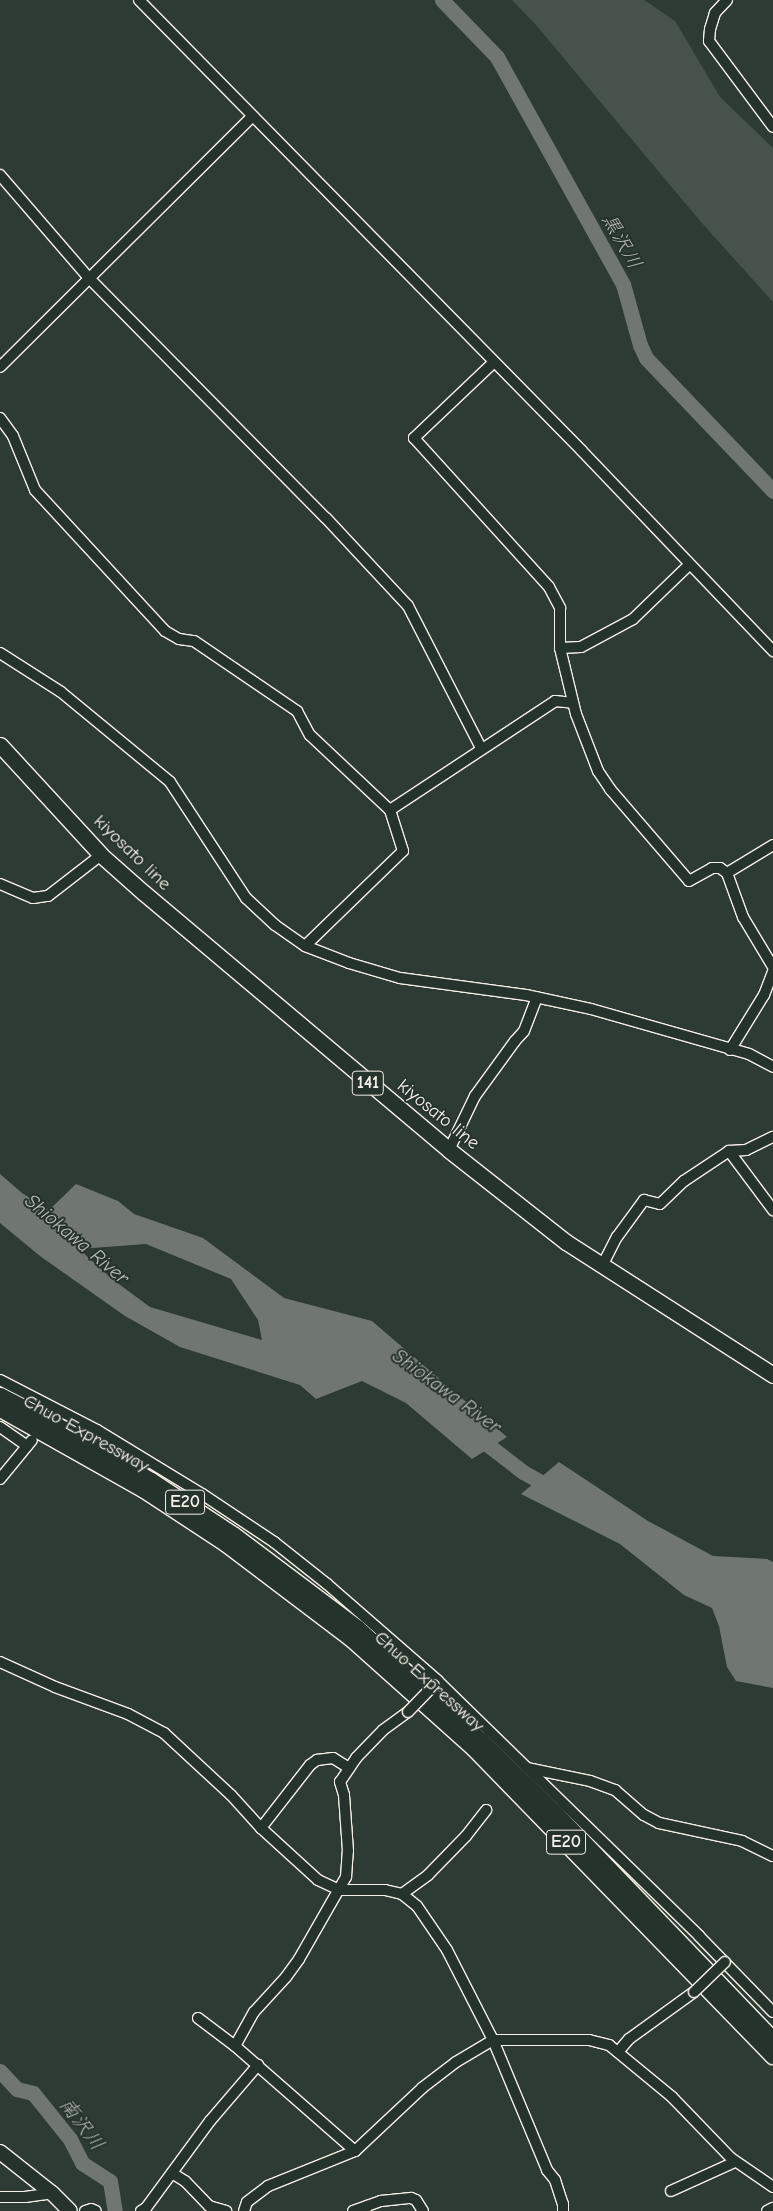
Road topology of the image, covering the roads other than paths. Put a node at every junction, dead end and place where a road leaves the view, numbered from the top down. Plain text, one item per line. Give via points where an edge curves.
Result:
1 (139, 0) edge
2 (726, 0) edge
3 (253, 116) junction
4 (773, 127) edge
5 (0, 175) edge
6 (89, 278) junction
7 (493, 363) junction
8 (0, 367) edge
9 (0, 418) edge
10 (689, 565) junction
11 (560, 648) junction
12 (773, 651) edge
13 (0, 653) edge
14 (573, 703) junction
15 (0, 745) edge
16 (481, 748) junction
17 (390, 810) junction
18 (773, 845) edge
19 (102, 855) junction
20 (727, 873) junction
21 (0, 884) edge
22 (305, 946) junction
23 (773, 966) edge
24 (773, 971) edge
25 (537, 997) junction
26 (730, 1050) junction
27 (773, 1067) edge
28 (773, 1137) edge
29 (449, 1150) junction
30 (729, 1150) junction
31 (773, 1210) edge
32 (602, 1266) junction
33 (773, 1375) edge
34 (0, 1380) edge
35 (0, 1396) edge
36 (0, 1409) edge
37 (0, 1427) edge
38 (0, 1480) edge
39 (0, 1662) edge
40 (436, 1683) junction
41 (349, 1768) junction
42 (526, 1768) junction
43 (486, 1810) dead end
44 (261, 1828) junction
45 (773, 1856) edge
46 (340, 1890) junction
47 (402, 1894) junction
48 (725, 1962) junction
49 (773, 2012) edge
50 (198, 2018) dead end
51 (773, 2039) edge
52 (493, 2040) junction
53 (235, 2046) junction
54 (618, 2052) junction
55 (773, 2056) edge
56 (258, 2065) junction
57 (355, 2151) junction
58 (0, 2152) edge
59 (736, 2162) junction
60 (172, 2174) junction
61 (773, 2187) edge
62 (671, 2191) dead end
63 (52, 2193) junction
64 (0, 2197) edge
65 (773, 2208) edge
66 (366, 2209) edge
67 (70, 2211) edge
68 (85, 2211) edge
69 (96, 2211) edge
70 (141, 2211) edge
71 (226, 2211) edge
72 (244, 2211) edge
73 (353, 2211) edge
74 (423, 2211) edge
75 (563, 2211) edge
76 (767, 2211) edge

1 - 3 street
2 - 4 street via 715,13 709,42
3 - 6 street
3 - 7 street
5 - 6 street
6 - 8 street
6 - 16 street via 326,518 408,606
7 - 10 street via 582,451
7 - 11 street via 414,438 549,587 560,608
9 - 17 street via 13,436 35,490 166,631 179,639 194,641 297,711 310,735
10 - 11 street via 633,620 581,647
10 - 12 street
11 - 14 street
13 - 22 street via 61,692 170,782 246,898 275,925
14 - 16 street via 555,701
14 - 20 street via 598,771 690,882 712,868 720,868
15 - 19 highway, kiyosato line / 141
16 - 17 street
17 - 22 street via 403,851
18 - 20 street
19 - 21 street via 48,896 34,898
19 - 29 highway, kiyosato line / 141
20 - 23 street via 743,917
22 - 25 street via 400,978
24 - 26 street via 764,995
25 - 26 street via 591,1008
25 - 29 street via 524,1031 475,1096
26 - 27 street via 749,1054
28 - 30 street via 746,1150
29 - 32 highway, kiyosato line / 141 via 553,1233
30 - 31 street
30 - 32 street via 684,1181 660,1204 644,1200 617,1237
32 - 33 highway, kiyosato line / 141
34 - 40 street via 97,1430 274,1542 327,1584
35 - 51 highway, Chuo Expressway / E20 via 52,1422 151,1480 233,1534 358,1628 528,1786
36 - 55 highway, Chuo Expressway / E20 via 44,1431 152,1495 226,1544 350,1638 473,1748
37 - 38 street via 29,1443
39 - 44 street via 128,1714 164,1733 241,1804
40 - 41 street, bridge via 408,1712 383,1730
40 - 42 street
41 - 44 street via 333,1758 317,1760
41 - 46 street via 340,1782 348,1851 346,1877
42 - 45 street via 590,1781 615,1790 659,1824 742,1841
42 - 48 street
43 - 47 street via 434,1868
44 - 46 street via 318,1880
46 - 47 street via 385,1890
46 - 53 street via 299,1959 254,2012
47 - 52 street via 417,1906 447,1950
48 - 49 street
48 - 54 street, bridge via 694,1992 629,2039
50 - 53 street
52 - 54 street via 589,2040 609,2045
52 - 57 street via 422,2088
52 - 75 street via 547,2170 555,2180
53 - 56 street
54 - 59 street via 672,2097
56 - 57 street
56 - 60 street
57 - 72 street via 268,2186 247,2202
58 - 63 main road
59 - 61 street
59 - 62 street
60 - 70 street
60 - 71 street via 185,2181 209,2206
63 - 64 street
63 - 67 main road
65 - 76 street
66 - 73 street
66 - 74 street via 381,2201 411,2198
68 - 69 street

